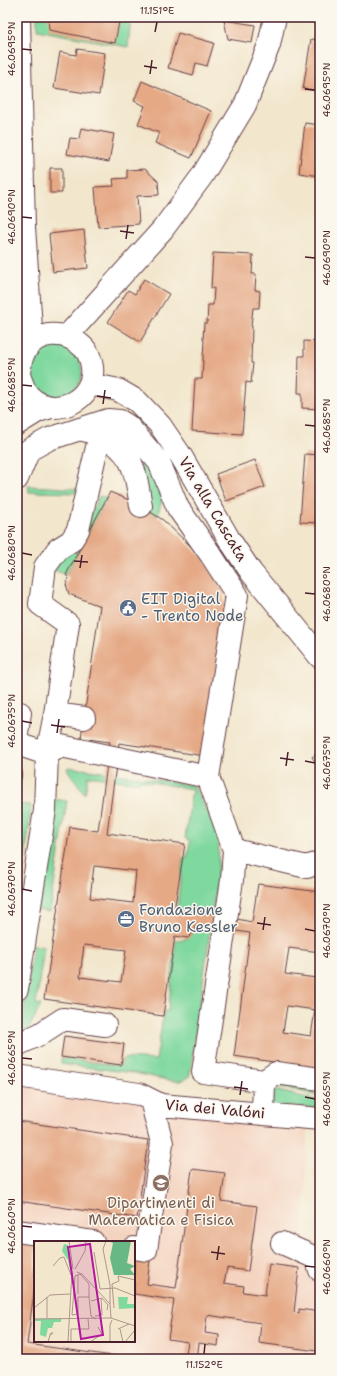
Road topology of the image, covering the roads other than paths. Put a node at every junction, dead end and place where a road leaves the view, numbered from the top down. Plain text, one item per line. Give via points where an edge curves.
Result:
1 (19, 17) edge
2 (275, 17) edge
3 (67, 336) junction
4 (32, 342) junction
5 (18, 379) edge
6 (90, 384) junction
7 (51, 407) junction
8 (17, 424) edge
9 (79, 429) junction
10 (100, 434) junction
11 (17, 479) edge
12 (142, 506) dead end
13 (320, 657) edge
14 (54, 720) junction
15 (83, 724) dead end
16 (17, 744) edge
17 (48, 754) junction
18 (208, 777) junction
19 (234, 850) junction
20 (320, 862) edge
21 (17, 989) edge
22 (105, 1025) dead end
23 (17, 1045) edge
24 (265, 1071) junction
25 (17, 1076) edge
26 (320, 1079) edge
27 (150, 1100) junction
28 (263, 1114) junction
29 (320, 1118) edge
30 (17, 1231) edge
31 (86, 1241) edge
32 (282, 1243) dead end
33 (135, 1248) edge
34 (320, 1270) edge

1 - 4 street via 24,227
2 - 3 street via 269,45 245,105 202,176 163,229
3 - 4 street via 43,336
3 - 6 street via 86,350 91,360
4 - 5 street via 24,352
5 - 7 street via 30,396
6 - 7 street via 75,402 63,407
6 - 13 street, Via alla Cascata via 118,390 137,401 160,425 251,572
7 - 8 street
9 - 10 street
9 - 11 street via 49,439 29,450
9 - 18 street via 108,420 120,421 128,426 159,462 178,508 237,595
10 - 12 street via 124,451 134,469
10 - 14 street via 78,530 71,541 58,549 45,568 40,604 68,624
14 - 15 street
14 - 17 street
16 - 17 street
17 - 18 street via 61,746
17 - 21 street via 45,810
18 - 19 street
19 - 20 street via 307,867
19 - 24 street via 232,880 203,1072
22 - 23 street via 63,1019
24 - 26 street
24 - 28 street
25 - 27 street, Via dei Valóni via 139,1094
27 - 28 street, Via dei Valóni via 160,1105
27 - 33 street via 162,1143 146,1250
28 - 29 street, Via dei Valóni
30 - 31 street
32 - 34 street via 316,1258

